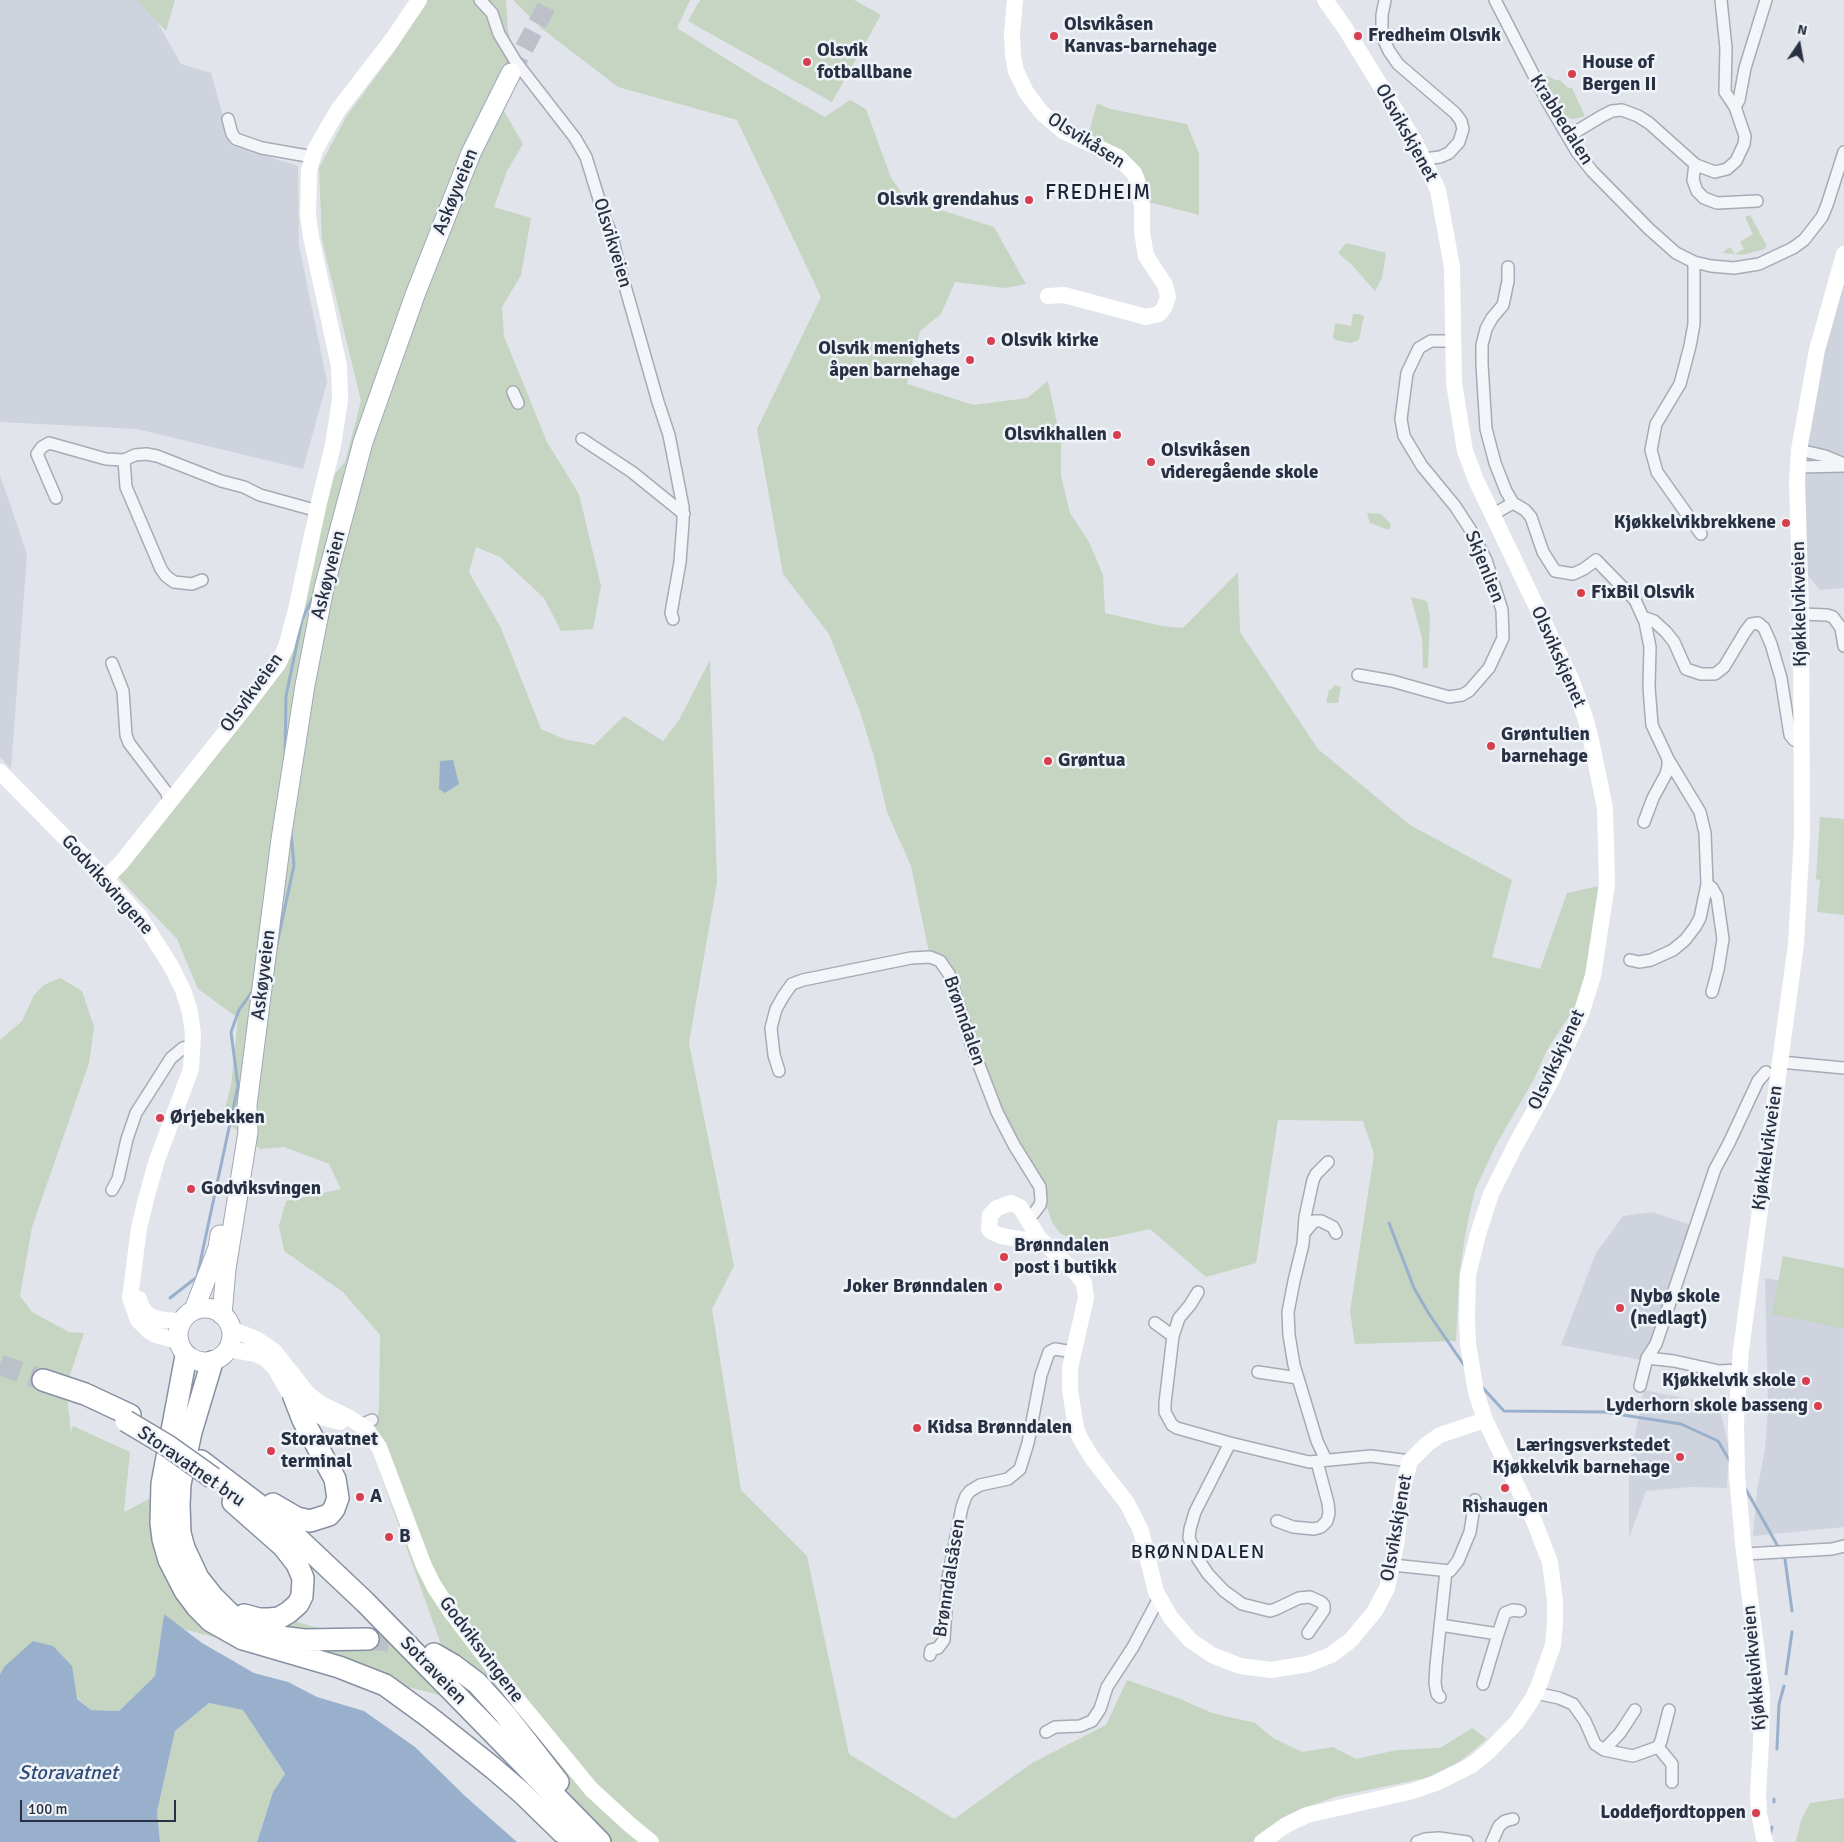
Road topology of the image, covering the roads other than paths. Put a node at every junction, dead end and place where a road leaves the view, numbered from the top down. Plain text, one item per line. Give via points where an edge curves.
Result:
1 (419, 0) edge
2 (480, 0) edge
3 (1015, 0) edge
4 (1325, 0) edge
5 (1385, 0) edge
6 (1495, 0) edge
7 (1721, 0) edge
8 (1766, 0) edge
9 (511, 73) tunnel mouth
10 (1735, 107) junction
11 (228, 119) dead end
12 (1569, 138) junction
13 (1844, 152) edge
14 (312, 157) junction
15 (1424, 159) junction
16 (1694, 164) junction
17 (1757, 201) dead end
18 (1844, 254) edge
19 (1694, 262) junction
20 (1508, 267) dead end
21 (1048, 296) dead end
22 (1454, 341) junction
23 (513, 392) dead end
24 (518, 403) dead end
25 (582, 439) dead end
26 (1798, 458) junction
27 (124, 460) junction
28 (1844, 465) edge
29 (56, 498) dead end
30 (1513, 503) junction
31 (318, 511) junction
32 (684, 514) junction
33 (1492, 515) junction
34 (1701, 534) dead end
35 (202, 580) dead end
36 (1801, 614) junction
37 (1643, 617) junction
38 (673, 619) dead end
39 (1844, 646) edge
40 (112, 663) dead end
41 (1358, 675) dead end
42 (1802, 742) junction
43 (1668, 759) junction
44 (0, 772) edge
45 (169, 803) junction
46 (1644, 822) dead end
47 (105, 879) junction
48 (1707, 884) junction
49 (1630, 960) dead end
50 (1712, 992) dead end
51 (193, 1044) junction
52 (1780, 1062) junction
53 (1844, 1068) edge
54 (779, 1071) dead end
55 (1766, 1072) dead end
56 (248, 1105) junction
57 (1328, 1162) dead end
58 (112, 1190) dead end
59 (1028, 1218) junction
60 (1306, 1232) junction
61 (1336, 1232) dead end
62 (1039, 1238) junction
63 (134, 1274) junction
64 (1198, 1292) dead end
65 (188, 1316) junction
66 (227, 1322) junction
67 (1155, 1323) dead end
68 (1173, 1336) junction
69 (182, 1349) junction
70 (1073, 1352) junction
71 (220, 1355) junction
72 (1648, 1358) junction
73 (1739, 1370) junction
74 (1258, 1372) dead end
75 (1298, 1378) junction
76 (43, 1380) tunnel mouth
77 (1640, 1386) dead end
78 (294, 1397) junction
79 (128, 1418) junction
80 (1485, 1420) junction
81 (367, 1423) junction
82 (1230, 1443) junction
83 (1322, 1461) junction
84 (1410, 1462) junction
85 (1475, 1500) dead end
86 (257, 1508) junction
87 (1278, 1521) dead end
88 (1844, 1546) edge
89 (1745, 1554) junction
90 (1393, 1565) junction
91 (1446, 1571) junction
92 (213, 1597) junction
93 (1159, 1598) junction
94 (1520, 1611) dead end
95 (1440, 1625) junction
96 (1308, 1634) dead end
97 (1498, 1634) junction
98 (368, 1639) tunnel mouth
99 (434, 1654) tunnel mouth
100 (930, 1655) dead end
101 (1483, 1684) dead end
102 (1535, 1693) junction
103 (1440, 1697) dead end
104 (1635, 1710) dead end
105 (1669, 1710) dead end
106 (465, 1713) junction
107 (1046, 1732) dead end
108 (1658, 1747) junction
109 (1604, 1750) junction
110 (1672, 1782) dead end
111 (1513, 1819) dead end
112 (576, 1840) edge
113 (600, 1842) edge
114 (611, 1842) edge
115 (651, 1842) edge
116 (1262, 1842) edge
117 (1417, 1842) edge
118 (1467, 1842) edge
119 (1492, 1842) edge
120 (1765, 1842) edge

1 - 14 main road, Olsvikveien via 338,110
2 - 32 street, Olsvikveien via 492,13 499,34 516,62 565,124 586,157 612,234 669,435
3 - 21 main road, Olsvikåsen via 1013,55 1026,92 1048,120 1077,138 1118,156 1134,173 1142,206 1146,256 1165,285 1168,297 1159,314 1146,317 1064,295
4 - 15 main road, Olsvikskjenet
5 - 15 street via 1382,36 1389,51 1398,64 1455,113 1463,129 1460,142 1449,153
6 - 12 street, Krabbedalen
7 - 10 street via 1726,92
8 - 10 street
9 - 56 main road, Askøyveien via 471,153 415,295 363,442 324,588 281,839
10 - 16 street via 1744,136 1736,161 1727,169 1715,172
11 - 14 street via 236,139 262,148
12 - 16 street via 1602,116 1622,110 1649,124
12 - 19 street, Krabbedalen via 1592,171 1649,229 1676,253
13 - 19 street, Krabbedalen via 1822,217 1804,240 1759,264 1734,268
14 - 31 main road, Olsvikveien via 308,215 319,282 339,366 340,400
15 - 22 main road, Olsvikskjenet via 1438,190 1449,243
16 - 17 street via 1693,180 1704,198 1717,203
18 - 26 main road, Kjøkkelvikveien via 1817,350
19 - 34 street via 1694,319 1690,346 1680,384 1656,424 1651,450 1657,472
20 - 30 street via 1503,305 1486,329 1482,364 1486,429 1495,463
22 - 33 main road, Olsvikskjenet via 1454,382 1462,437
22 - 41 street, Skjenlien via 1431,341 1419,348 1407,373 1401,419 1404,436 1422,466 1455,506 1486,560 1502,610 1503,638 1489,668 1462,696 1442,696
23 - 24 street
25 - 32 street via 632,472
26 - 28 street
26 - 28 street via 1825,456
26 - 36 main road, Kjøkkelvikveien
27 - 29 street via 93,456 49,443 37,454
27 - 31 street via 135,455 156,456 260,495
27 - 35 street via 126,488 161,569 174,582 192,584
30 - 33 street
30 - 37 street via 1531,517 1544,552 1556,571 1573,574 1596,560 1627,590
31 - 45 main road, Olsvikveien via 296,610 278,664
32 - 38 street, Olsvikveien
33 - 80 main road, Olsvikskjenet via 1571,679 1585,717 1605,808 1607,884 1593,976 1581,1014 1551,1081 1491,1194 1472,1253 1466,1319 1476,1392
36 - 39 street via 1833,617 1841,628
36 - 42 main road, Kjøkkelvikveien
37 - 42 street, Kjøkkelvikveien via 1654,621 1666,632 1686,669 1701,674 1715,674 1724,667 1751,624 1764,628 1781,678 1790,735
37 - 43 street via 1650,638 1652,725
40 - 45 street via 123,692 129,743 167,793
42 - 52 main road, Kjøkkelvikveien via 1802,836 1796,944
43 - 46 street via 1666,774
43 - 48 street via 1700,812 1705,833
44 - 47 main road, Godviksvingene
45 - 47 main road, Olsvikveien via 121,864
47 - 51 main road, Godviksvingene via 140,918 172,966 190,1012
48 - 49 street via 1700,918 1685,940 1673,950 1651,960
48 - 50 street via 1717,897 1723,939
51 - 58 street via 171,1058 136,1113
51 - 63 main road, Godviksvingene via 186,1084 146,1199
52 - 53 street
52 - 73 main road, Kjøkkelvikveien
54 - 59 street, Brønndalen via 771,1028 776,1009 792,984 911,958 940,961 949,974 972,1048 997,1112 1040,1187 1040,1205
55 - 72 street via 1758,1081 1715,1169 1656,1344
56 - 65 main road, Askøyveien via 239,1130 218,1248
56 - 66 main road, Askøyveien via 248,1132 226,1268
57 - 60 street via 1313,1180 1305,1217
59 - 62 main road, Olsvikskjenet
59 - 62 main road, Olsvikskjenet via 1020,1207 1011,1202 990,1215 989,1228 1001,1236 1025,1240
60 - 61 street via 1314,1221 1334,1227
60 - 75 street via 1288,1312
62 - 70 main road, Olsvikskjenet via 1084,1283 1084,1315
63 - 65 main road, Godviksvingene via 141,1306 146,1313 163,1320
63 - 69 main road, Godviksvingene via 130,1298 138,1320 149,1331
64 - 68 street via 1179,1318
65 - 66 main road via 212,1309
65 - 69 main road via 178,1331
66 - 71 main road via 232,1339
66 - 81 main road, Godviksvingene via 274,1351 308,1394 321,1404
67 - 68 street
68 - 82 street via 1165,1403 1169,1420 1177,1428
69 - 71 main road via 199,1362
69 - 112 highway via 162,1484 161,1524 169,1560 197,1607 211,1621 243,1639 339,1667 385,1685 493,1768 562,1832
70 - 93 main road, Olsvikskjenet via 1070,1390 1076,1428 1092,1458 1127,1503 1141,1531
70 - 100 street, Brønndalsåsen via 1055,1349 1049,1352 1020,1469 1008,1479 980,1485 966,1496 949,1570 944,1640 938,1648 931,1650
71 - 78 main road via 256,1354 266,1359
71 - 92 highway via 193,1424 179,1504 184,1548 198,1578
72 - 73 street via 1719,1371
72 - 77 street
73 - 89 main road, Kjøkkelvikveien via 1737,1476
74 - 75 street
75 - 83 street
76 - 79 highway
78 - 81 main road via 313,1413 343,1423
78 - 86 highway via 336,1479 338,1498 329,1515 310,1521
79 - 86 highway, Storavatnet bru via 198,1458
79 - 86 highway, Storavatnet bru, bridge via 213,1478 217,1489
80 - 84 main road, Olsvikskjenet via 1440,1435
80 - 102 main road, Olsvikskjenet via 1534,1521 1550,1562 1555,1601 1553,1645
81 - 115 main road, Godviksvingene via 366,1429 379,1447 424,1566 451,1612 521,1704 592,1789
82 - 83 street via 1309,1462
82 - 96 street via 1196,1512 1189,1538 1208,1574 1242,1604 1270,1611 1299,1598 1310,1597 1321,1602 1324,1610
83 - 84 street via 1371,1456
83 - 87 street via 1329,1512 1327,1521 1314,1529 1293,1527
84 - 90 main road, Olsvikskjenet
85 - 91 street via 1470,1532 1461,1555 1454,1567
86 - 92 highway via 297,1564 303,1578 304,1589 298,1604 279,1618 259,1619 248,1618
86 - 106 highway, Sotraveien via 302,1542 365,1602
88 - 89 street
89 - 120 main road, Kjøkkelvikveien via 1762,1694 1758,1794
90 - 91 street
90 - 93 main road, Olsvikskjenet via 1382,1599 1351,1640 1308,1664 1271,1670 1240,1666 1212,1655 1190,1640
91 - 95 street
92 - 98 highway via 242,1623 280,1637
93 - 107 street via 1107,1688 1100,1710 1092,1721 1080,1726 1054,1727
94 - 97 street via 1513,1610 1503,1615
95 - 97 street
95 - 103 street via 1435,1683
97 - 101 street
99 - 114 highway via 477,1683
102 - 109 street via 1573,1704 1596,1744
102 - 116 main road, Olsvikskjenet via 1504,1737 1458,1773 1413,1791 1307,1815
104 - 109 street
105 - 108 street
106 - 112 highway, Sotraveien
106 - 113 highway, Sotraveien
108 - 109 street via 1633,1756
108 - 110 street via 1672,1764
111 - 119 street via 1499,1826
117 - 118 street via 1439,1838

